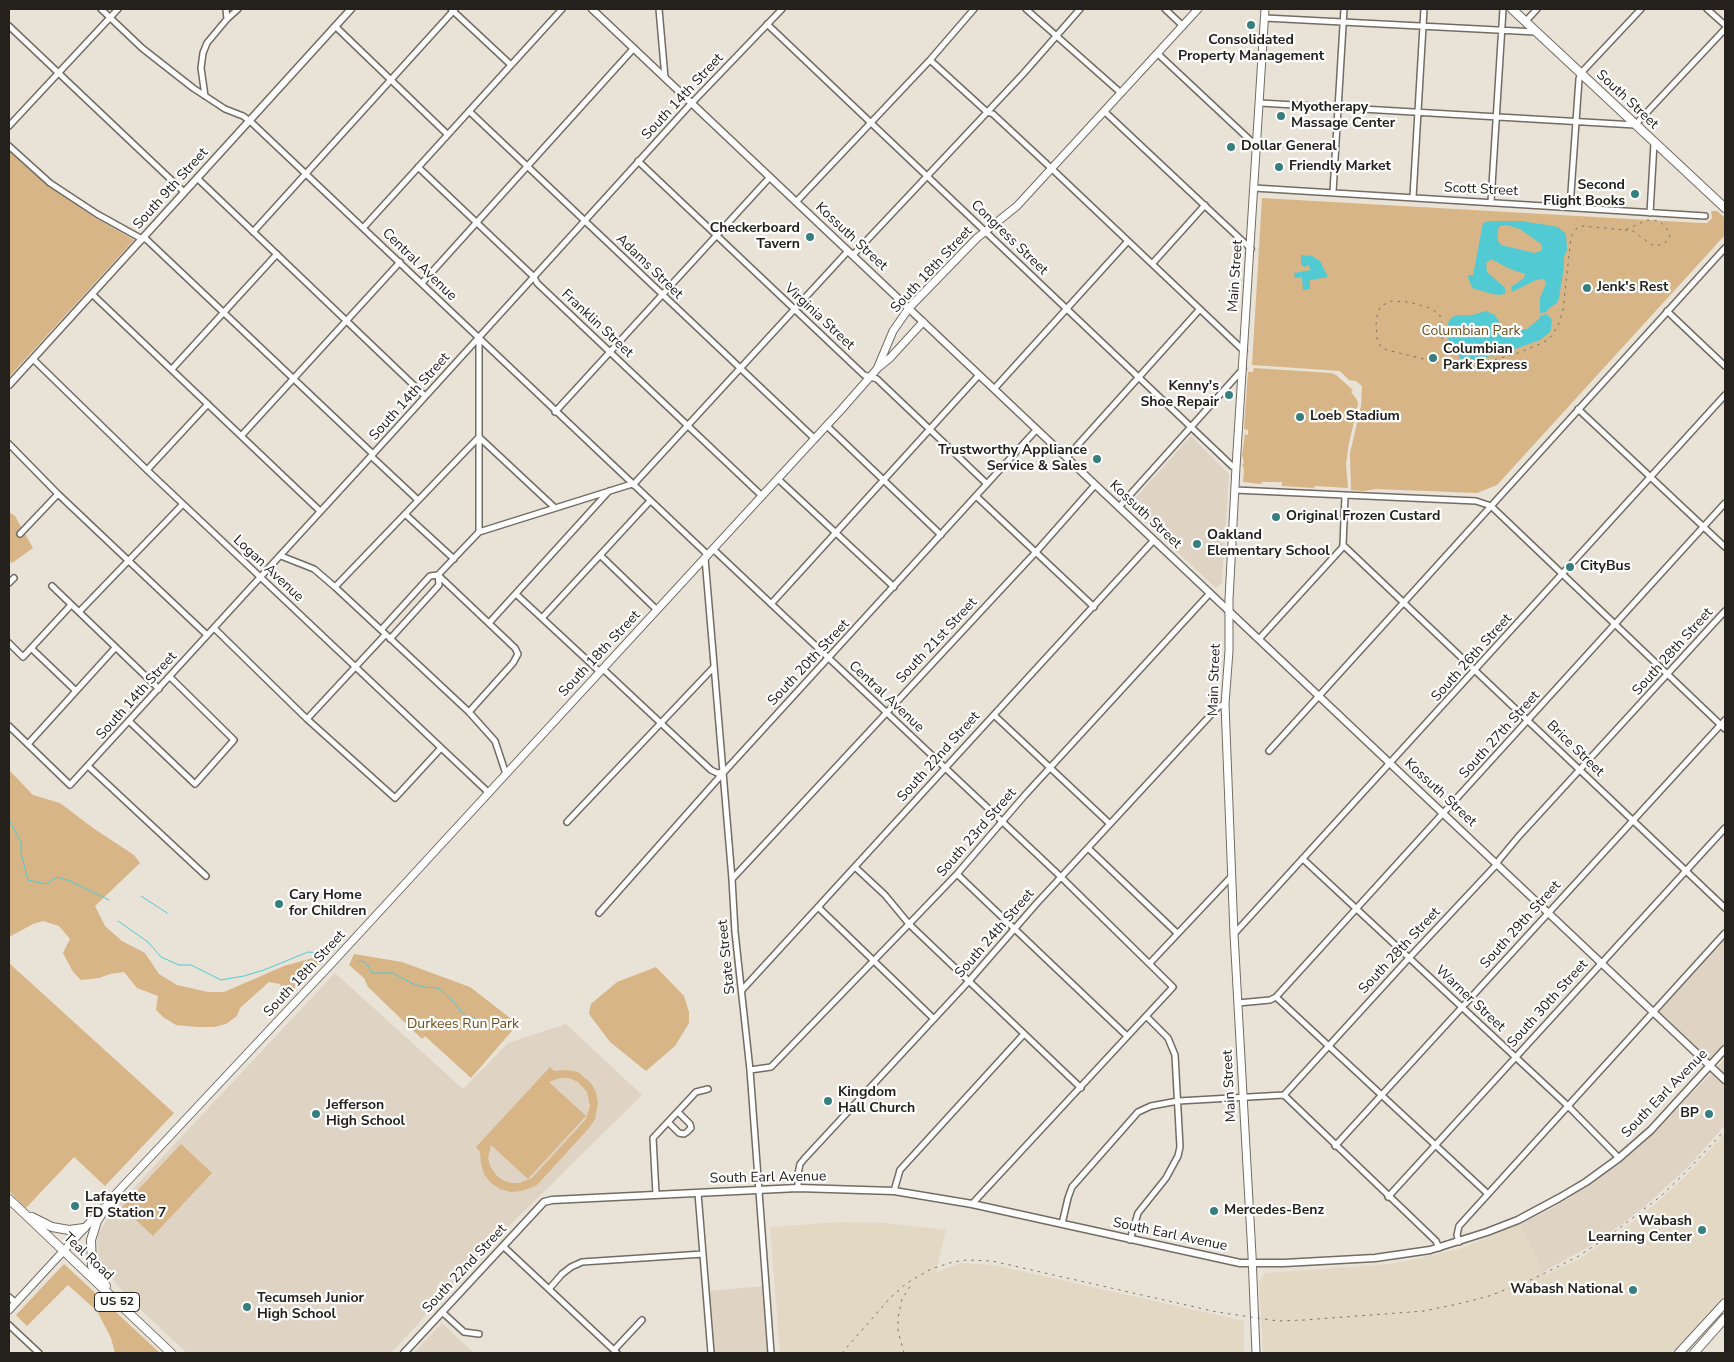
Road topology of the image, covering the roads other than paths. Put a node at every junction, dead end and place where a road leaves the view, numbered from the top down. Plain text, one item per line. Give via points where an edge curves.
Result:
1 (101, 9) edge
2 (118, 9) edge
3 (226, 9) edge
4 (238, 9) edge
5 (351, 9) edge
6 (562, 9) edge
7 (592, 9) edge
8 (659, 9) edge
9 (782, 9) edge
10 (974, 9) edge
11 (1026, 9) edge
12 (1080, 9) edge
13 (1165, 9) edge
14 (1198, 9) edge
15 (1265, 9) edge
16 (1344, 9) edge
17 (1424, 9) edge
18 (1503, 9) edge
19 (1512, 9) edge
20 (1538, 9) edge
21 (1641, 9) edge
22 (1707, 9) edge
23 (453, 10) edge
24 (110, 18) junction
25 (1265, 18) junction
26 (227, 19) junction
27 (1343, 22) junction
28 (1525, 22) junction
29 (767, 24) junction
30 (1725, 25) edge
31 (9, 26) edge
32 (335, 26) junction
33 (1183, 26) junction
34 (1423, 26) junction
35 (1501, 29) junction
36 (1725, 29) edge
37 (1536, 32) junction
38 (1056, 37) junction
39 (634, 48) junction
40 (1157, 53) junction
41 (930, 60) junction
42 (511, 65) junction
43 (58, 73) junction
44 (1580, 73) junction
45 (665, 78) junction
46 (391, 79) junction
47 (1121, 93) junction
48 (205, 96) junction
49 (692, 103) junction
50 (1260, 103) junction
51 (1337, 107) junction
52 (469, 111) junction
53 (1104, 111) junction
54 (987, 112) junction
55 (1418, 112) junction
56 (1497, 117) junction
57 (250, 121) junction
58 (870, 122) junction
59 (1575, 122) junction
60 (1635, 125) junction
61 (9, 126) edge
62 (448, 134) junction
63 (1257, 142) junction
64 (1654, 143) junction
65 (9, 146) edge
66 (638, 161) junction
67 (418, 167) junction
68 (528, 167) junction
69 (1051, 168) junction
70 (306, 173) junction
71 (927, 176) junction
72 (770, 177) junction
73 (197, 178) junction
74 (1254, 188) junction
75 (184, 192) junction
76 (1333, 192) junction
77 (1413, 197) junction
78 (796, 202) junction
79 (1491, 202) junction
80 (1205, 205) junction
81 (1570, 207) junction
82 (1725, 208) edge
83 (1650, 212) junction
84 (1705, 216) dead end
85 (584, 221) junction
86 (477, 223) junction
87 (363, 228) junction
88 (253, 232) junction
89 (985, 232) junction
90 (716, 236) junction
91 (144, 239) junction
92 (1128, 241) junction
93 (1725, 248) edge
94 (1251, 249) junction
95 (850, 253) junction
96 (277, 254) junction
97 (400, 262) junction
98 (1152, 264) junction
99 (534, 277) junction
100 (422, 283) junction
101 (92, 294) junction
102 (662, 295) junction
103 (909, 308) junction
104 (794, 309) junction
105 (1200, 309) junction
106 (1067, 310) junction
107 (1667, 311) junction
108 (223, 312) junction
109 (346, 321) junction
110 (923, 322) junction
111 (479, 338) junction
112 (1244, 351) junction
113 (610, 352) junction
114 (33, 359) junction
115 (1725, 366) edge
116 (740, 368) junction
117 (172, 369) junction
118 (877, 369) junction
119 (1243, 369) junction
120 (979, 375) junction
121 (1139, 377) junction
122 (295, 378) junction
123 (870, 378) junction
124 (9, 385) edge
125 (994, 389) junction
126 (1725, 395) edge
127 (425, 396) junction
128 (208, 404) junction
129 (1578, 409) junction
130 (555, 412) junction
131 (688, 425) junction
132 (827, 426) junction
133 (1190, 427) junction
134 (930, 429) junction
135 (1037, 429) junction
136 (242, 435) junction
137 (480, 437) junction
138 (814, 439) junction
139 (9, 444) edge
140 (372, 455) junction
141 (1066, 457) junction
142 (1236, 467) junction
143 (147, 470) junction
144 (1651, 477) junction
145 (778, 479) junction
146 (883, 481) junction
147 (987, 484) junction
148 (633, 485) junction
149 (1095, 485) junction
150 (1235, 490) junction
151 (609, 491) junction
152 (58, 494) junction
153 (762, 496) junction
154 (976, 496) junction
155 (1345, 496) junction
156 (418, 500) junction
157 (650, 501) junction
158 (1725, 503) edge
159 (183, 504) junction
160 (1493, 504) junction
161 (1119, 507) junction
162 (555, 508) junction
163 (320, 511) junction
164 (405, 514) junction
165 (1704, 527) junction
166 (479, 532) junction
167 (835, 533) junction
168 (20, 534) dead end
169 (941, 535) junction
170 (1154, 540) junction
171 (1344, 545) junction
172 (1725, 547) edge
173 (1036, 553) junction
174 (709, 554) junction
175 (600, 555) junction
176 (281, 556) junction
177 (127, 560) junction
178 (454, 560) junction
179 (1564, 574) junction
180 (438, 575) junction
181 (261, 577) junction
182 (14, 578) dead end
183 (9, 583) edge
184 (52, 586) dead end
185 (336, 587) junction
186 (894, 588) junction
187 (1210, 593) junction
188 (516, 594) junction
189 (1405, 602) junction
190 (771, 604) junction
191 (71, 605) junction
192 (1094, 607) junction
193 (657, 610) junction
194 (1229, 611) junction
195 (1725, 611) edge
196 (79, 612) junction
197 (542, 618) junction
198 (489, 623) junction
199 (1616, 624) junction
200 (214, 628) junction
201 (383, 632) junction
202 (207, 635) junction
203 (390, 639) junction
204 (1259, 639) junction
205 (9, 643) edge
206 (31, 648) junction
207 (115, 648) junction
208 (829, 659) junction
209 (355, 667) junction
210 (714, 667) junction
211 (1475, 670) junction
212 (602, 671) junction
213 (1668, 674) junction
214 (170, 677) junction
215 (159, 689) junction
216 (76, 691) junction
217 (1319, 696) junction
218 (1225, 704) junction
219 (469, 712) junction
220 (887, 713) junction
221 (994, 715) junction
222 (307, 718) junction
223 (1725, 720) edge
224 (129, 721) junction
225 (1528, 721) junction
226 (661, 724) junction
227 (9, 726) edge
228 (1723, 727) edge
229 (28, 744) junction
230 (441, 748) junction
231 (1269, 751) dead end
232 (1390, 764) junction
233 (88, 766) junction
234 (1050, 768) junction
235 (946, 769) junction
236 (1580, 770) junction
237 (724, 772) junction
238 (506, 774) junction
239 (489, 793) junction
240 (1443, 814) junction
241 (1633, 820) junction
242 (567, 822) dead end
243 (1003, 822) junction
244 (1110, 824) junction
245 (1725, 828) edge
246 (1088, 848) junction
247 (1303, 859) junction
248 (1497, 864) junction
249 (855, 867) junction
250 (1686, 871) junction
251 (957, 874) junction
252 (206, 876) dead end
253 (1061, 877) junction
254 (1231, 877) junction
255 (732, 879) junction
256 (818, 907) junction
257 (1725, 908) edge
258 (1357, 910) junction
259 (599, 912) dead end
260 (1548, 912) junction
261 (910, 924) junction
262 (1014, 928) junction
263 (1177, 933) junction
264 (1725, 933) edge
265 (1234, 934) junction
266 (1409, 958) junction
267 (873, 962) junction
268 (1601, 962) junction
269 (1150, 963) junction
270 (969, 981) junction
271 (742, 990) junction
272 (1276, 997) junction
273 (1238, 1003) junction
274 (1462, 1006) junction
275 (1654, 1012) junction
276 (1146, 1016) junction
277 (934, 1019) junction
278 (1024, 1034) junction
279 (1127, 1036) junction
280 (1329, 1045) junction
281 (1725, 1049) edge
282 (1515, 1057) junction
283 (1710, 1066) junction
284 (750, 1070) junction
285 (1725, 1080) edge
286 (1081, 1088) junction
287 (708, 1089) dead end
288 (1382, 1094) junction
289 (1284, 1095) junction
290 (1243, 1097) junction
291 (1178, 1101) junction
292 (1568, 1106) junction
293 (678, 1112) junction
294 (668, 1122) junction
295 (1436, 1145) junction
296 (1335, 1146) junction
297 (1619, 1158) junction
298 (798, 1188) junction
299 (760, 1190) junction
300 (894, 1191) junction
301 (698, 1193) junction
302 (656, 1194) junction
303 (1488, 1194) junction
304 (114, 1197) junction
305 (1388, 1197) junction
306 (9, 1199) edge
307 (544, 1202) joint
308 (972, 1204) junction
309 (1062, 1224) junction
310 (84, 1228) junction
311 (1130, 1240) junction
312 (1459, 1242) junction
313 (503, 1246) junction
314 (1439, 1248) junction
315 (63, 1252) junction
316 (703, 1254) junction
317 (1253, 1264) junction
318 (549, 1289) junction
319 (9, 1297) edge
320 (16, 1303) junction
321 (1725, 1303) edge
322 (125, 1309) junction
323 (9, 1310) edge
324 (442, 1312) junction
325 (1725, 1318) edge
326 (642, 1320) dead end
327 (9, 1325) edge
328 (479, 1334) dead end
329 (615, 1352) edge
330 (39, 1353) edge
331 (171, 1353) edge
332 (404, 1353) edge
333 (711, 1353) edge
334 (771, 1353) edge
335 (1256, 1353) edge
336 (1679, 1353) edge
337 (1694, 1353) edge

1 - 24 street, Central Avenue
2 - 24 street
3 - 26 street
4 - 26 street
5 - 32 street, South 9th Street
6 - 42 street
7 - 39 street, Kossuth Street
8 - 45 street
9 - 29 street, South 14th Street
10 - 41 street
11 - 38 street
12 - 38 street
13 - 33 street
14 - 33 main road, South 18th Street
15 - 25 main road, Main Street
16 - 27 street
17 - 34 street
18 - 35 street
19 - 28 main road, South Street
20 - 28 street
21 - 44 street
22 - 30 street
23 - 42 street
23 - 46 street
24 - 43 street
24 - 48 street, Central Avenue via 142,48
25 - 27 street
25 - 50 main road, Main Street
26 - 48 street via 207,43 203,54 201,68
27 - 34 street
27 - 51 street
28 - 37 main road, South Street
29 - 49 street, South 14th Street
29 - 58 street, Congress Street
31 - 43 street
32 - 46 street
32 - 57 street, South 9th Street
33 - 40 main road, South 18th Street
34 - 35 street
34 - 55 street
35 - 37 street
35 - 56 street
36 - 60 street
37 - 44 main road, South Street
38 - 47 street
38 - 54 street
39 - 45 street, Kossuth Street
39 - 68 street
40 - 47 main road, South 18th Street
40 - 63 street via 1251,141
41 - 54 street
41 - 58 street
42 - 52 street
43 - 61 street
43 - 75 street
44 - 59 street
44 - 60 main road, South Street
45 - 49 street, Kossuth Street
46 - 62 street
46 - 70 street
47 - 53 main road, South 18th Street
48 - 57 street, Central Avenue
49 - 66 street, South 14th Street
49 - 72 street, Kossuth Street
50 - 51 street
50 - 63 main road, Main Street
51 - 55 street
51 - 76 street
52 - 62 street
52 - 68 street, Adams Street
53 - 69 main road, South 18th Street
53 - 80 street
54 - 69 street
54 - 71 street
55 - 56 street
55 - 77 street
56 - 59 street
56 - 79 street
57 - 70 street, Central Avenue
57 - 73 street, South 9th Street
58 - 71 street, Congress Street
58 - 78 street
59 - 60 street
59 - 81 street
60 - 64 main road, South Street
62 - 67 street
63 - 74 main road, Main Street
64 - 82 main road, South Street
64 - 83 street
65 - 91 street via 50,183 97,214
66 - 85 street, South 14th Street
66 - 90 street, Virginia Street
67 - 86 street, Franklin Street
67 - 87 street
68 - 85 street, Adams Street
68 - 86 street
69 - 89 main road, South 18th Street via 1017,206
69 - 92 street
70 - 87 street, Central Avenue
70 - 88 street
71 - 89 street, Congress Street
71 - 95 street
72 - 78 street, Kossuth Street
72 - 90 street
73 - 75 street, South 9th Street
73 - 88 street
74 - 76 street, Scott Street
74 - 94 main road, Main Street
75 - 91 street, South 9th Street
76 - 77 street, Scott Street
77 - 79 street, Scott Street
78 - 95 street, Kossuth Street
79 - 81 street, Scott Street
80 - 94 street
80 - 98 street
81 - 83 street, Scott Street
83 - 84 street, Scott Street
85 - 99 street, South 14th Street
85 - 102 street, Adams Street
86 - 99 street, Franklin Street
86 - 100 street
87 - 97 street, Central Avenue
88 - 96 street
89 - 103 main road, South 18th Street
89 - 106 street, Congress Street
90 - 102 street
90 - 104 street, Virginia Street
91 - 101 street, South 9th Street
91 - 108 street
92 - 98 street
92 - 106 street
93 - 107 street
94 - 112 main road, Main Street
95 - 103 street, Kossuth Street
95 - 104 street
96 - 108 street
96 - 109 street
97 - 100 street, Central Avenue
97 - 109 street
98 - 105 street
99 - 111 street, South 14th Street
99 - 113 street, Franklin Street
100 - 111 street, Central Avenue
101 - 114 street, South 9th Street
101 - 117 street
102 - 113 street
102 - 116 street, Adams Street
103 - 110 street, Kossuth Street
103 - 118 main road, South 18th Street via 894,331
104 - 116 street
104 - 123 street, Virginia Street
105 - 112 street
105 - 121 street
106 - 121 street, Congress Street
106 - 125 street
107 - 115 street
107 - 129 street
108 - 117 street
108 - 122 street
109 - 122 street
109 - 127 street
110 - 118 main road
110 - 120 street, Kossuth Street
111 - 127 street, South 14th Street
111 - 130 street, Central Avenue
111 - 137 street
112 - 119 main road, Main Street
113 - 130 street
113 - 131 street, Franklin Street
114 - 124 street, South 9th Street
114 - 143 street, Logan Avenue
116 - 131 street
116 - 138 street, Adams Street
117 - 128 street
118 - 123 main road, South 18th Street
119 - 133 street
119 - 142 main road, Main Street
120 - 125 street, Kossuth Street
120 - 134 street
121 - 133 street, Congress Street
121 - 141 street
122 - 136 street
122 - 140 street
123 - 132 main road, South 18th Street
123 - 134 street, Virginia Street via 877,379
125 - 135 street, Kossuth Street
126 - 144 street, South 26th Street
127 - 140 street, South 14th Street
128 - 136 street
128 - 143 street
129 - 144 street
129 - 160 street
130 - 148 street, Central Avenue
131 - 148 street
131 - 153 street, Franklin Street
132 - 138 main road, South 18th Street
132 - 146 street
133 - 142 street, Congress Street
133 - 161 street
134 - 146 street
134 - 147 street, Virginia Street
135 - 141 street, Kossuth Street
135 - 147 street, South 20th Street
136 - 163 street
137 - 156 street
137 - 162 street
137 - 166 street
138 - 145 main road, South 18th Street
139 - 152 street
140 - 156 street
140 - 163 street, South 14th Street
141 - 149 street, Kossuth Street
142 - 150 main road, Main Street
143 - 159 street, Logan Avenue
144 - 165 street
144 - 179 street, South 26th Street
145 - 153 main road, South 18th Street
145 - 167 street
146 - 167 street
146 - 169 street
147 - 154 street, South 20th Street
148 - 151 street
148 - 157 street, Central Avenue
149 - 161 street, Kossuth Street
149 - 173 street, South 21st Street
150 - 155 street
150 - 194 main road, Main Street
151 - 162 street
151 - 188 street
152 - 168 street
152 - 177 street
153 - 174 main road, South 18th Street
154 - 169 street, South 20th Street
154 - 173 street
155 - 160 street
155 - 171 street
156 - 164 street
157 - 174 street, Central Avenue
157 - 175 street
158 - 165 street, South 27th Street
159 - 177 street
159 - 181 street, Logan Avenue
160 - 179 street
160 - 189 street
161 - 170 street, Kossuth Street
162 - 166 street
163 - 176 street, South 14th Street
164 - 178 street
164 - 185 street
165 - 172 street
165 - 199 street, South 27th Street
166 - 178 street
167 - 186 street
167 - 190 street
169 - 186 street, South 20th Street
170 - 187 street, Kossuth Street
170 - 192 street, South 22nd Street
171 - 189 street, Brice Street
171 - 204 street
173 - 192 street
173 - 220 street, South 21st Street
174 - 190 street, Central Avenue
174 - 193 main road, South 18th Street
174 - 210 street, State Street
175 - 193 street
175 - 197 street
176 - 181 street, South 14th Street
176 - 185 street via 314,569
177 - 196 street
177 - 202 street
178 - 180 street
179 - 199 street
179 - 211 street, South 26th Street
180 - 198 street
180 - 201 street via 430,576
180 - 203 street via 439,585
181 - 200 street, South 14th Street
181 - 209 street, Logan Avenue
182 - 183 street
184 - 191 street
185 - 201 street
186 - 208 street, South 20th Street
187 - 194 street, Kossuth Street
187 - 234 street, South 23rd Street
188 - 197 street
188 - 198 street
189 - 211 street, Brice Street
189 - 217 street
190 - 208 street, Central Avenue
191 - 196 street
191 - 206 street
192 - 221 street, South 22nd Street
193 - 212 main road, South 18th Street
194 - 204 street, Kossuth Street
194 - 218 main road, Main Street
195 - 213 street, South 28th Street
196 - 207 street
197 - 212 street
198 - 219 street via 516,648 518,654
199 - 213 street
199 - 225 street, South 27th Street
200 - 202 street, South 14th Street
200 - 222 street
201 - 203 street
201 - 209 street
202 - 214 street, South 14th Street
203 - 219 street
204 - 217 street, Kossuth Street
205 - 206 street via 23,657
206 - 216 street
207 - 215 street
207 - 216 street
208 - 220 street, Central Avenue
208 - 237 street, South 20th Street
209 - 222 street
209 - 230 street, Logan Avenue
210 - 226 street
210 - 237 street, State Street
211 - 225 street, Brice Street
211 - 232 street, South 26th Street
212 - 226 street
212 - 238 main road, South 18th Street
213 - 228 street
213 - 236 street, South 28th Street
214 - 215 street, South 14th Street
214 - 224 street via 234,740 195,784
215 - 224 street, South 14th Street
216 - 229 street
217 - 231 street
217 - 232 street, Kossuth Street
218 - 244 street, South 24th Street via 1218,707
218 - 254 main road, Main Street
219 - 238 street via 495,741
220 - 235 street, Central Avenue
220 - 255 street, South 21st Street
221 - 234 street
221 - 235 street, South 22nd Street
222 - 230 street via 394,798
223 - 228 street, South 29th Street
224 - 233 street, South 14th Street
225 - 236 street, Brice Street
225 - 240 street, South 27th Street
226 - 237 street via 711,770
226 - 242 street
227 - 229 street
228 - 241 street, South 29th Street
229 - 233 street, South 14th Street via 70,785
230 - 239 street, Logan Avenue
232 - 240 street, Kossuth Street
232 - 247 street, South 26th Street
233 - 252 street
234 - 243 street, South 23rd Street
234 - 244 street
235 - 243 street, Central Avenue
235 - 249 street, South 22nd Street
236 - 241 street, Brice Street
236 - 248 street, South 28th Street
237 - 255 street, State Street
237 - 259 street, South 20th Street
238 - 239 main road, South 18th Street
239 - 304 main road, South 18th Street
240 - 248 street, Kossuth Street
240 - 258 street, South 27th Street
241 - 250 street, Brice Street
241 - 260 street, South 29th Street
243 - 251 street, South 23rd Street
243 - 253 street, Central Avenue
244 - 246 street, South 24th Street
245 - 250 street, South 30th Street
246 - 253 street, South 24th Street
246 - 263 street
247 - 258 street, Warner Street
247 - 265 street, South 26th Street
248 - 260 street, Kossuth Street
248 - 266 street, South 28th Street
249 - 256 street, South 22nd Street
249 - 261 street
250 - 257 street, Brice Street
250 - 268 street, South 30th Street
251 - 261 street, South 23rd Street
251 - 262 street
253 - 262 street, South 24th Street
253 - 269 street, Central Avenue
254 - 263 street
254 - 265 main road, Main Street
255 - 271 street, State Street
256 - 267 street
256 - 271 street, South 22nd Street
258 - 266 street, Warner Street
258 - 272 street, South 27th Street
260 - 268 street, Kossuth Street
260 - 274 street, South 29th Street
261 - 267 street, South 23rd Street
261 - 270 street
262 - 270 street, South 24th Street
262 - 279 street
263 - 269 street
264 - 275 street
265 - 273 main road, Main Street
266 - 274 street, Warner Street
266 - 280 street, South 28th Street
267 - 277 street
267 - 284 street, South 23rd Street via 771,1067
268 - 275 street, Kossuth Street
268 - 282 street, South 30th Street
269 - 276 street, Central Avenue via 1174,987
270 - 277 street, South 24th Street
270 - 278 street
271 - 284 street, State Street
272 - 273 street
272 - 280 street
273 - 290 main road, Main Street
274 - 282 street, Warner Street
274 - 288 street, South 29th Street
275 - 283 street, Kossuth Street
275 - 292 street
276 - 279 street
276 - 291 street via 1172,1046
277 - 298 street, South 24th Street via 800,1164
278 - 286 street
278 - 300 street via 900,1170
279 - 286 street
280 - 288 street
280 - 289 street, South 28th Street
281 - 283 street, South Earl Avenue
282 - 292 street, Warner Street
282 - 295 street, South 30th Street
283 - 285 street, Kossuth Street
283 - 297 street, South Earl Avenue via 1651,1130
284 - 299 street, State Street
286 - 308 street
287 - 293 street via 696,1092
288 - 295 street
288 - 296 street, South 29th Street
289 - 290 street
289 - 296 street
290 - 291 street
290 - 317 main road, Main Street
291 - 309 street via 1138,1112 1072,1187
291 - 311 street via 1178,1156 1166,1178 1138,1213
292 - 297 street, Warner Street
292 - 303 street
293 - 294 street
293 - 294 street via 690,1124 688,1132 679,1133
294 - 302 street via 653,1138
295 - 303 street
295 - 305 street, South 30th Street
296 - 305 street
297 - 312 street, South Earl Avenue via 1586,1182 1533,1212
298 - 299 street, South Earl Avenue
298 - 300 street, South Earl Avenue
299 - 301 street, South Earl Avenue
299 - 334 street, State Street
300 - 308 street, South Earl Avenue
301 - 302 street, South Earl Avenue
301 - 316 street
302 - 307 street, South Earl Avenue
303 - 312 street via 1459,1226
304 - 310 main road, South 18th Street
304 - 322 main road via 92,1233 91,1259 95,1272
305 - 314 street
306 - 310 main road via 52,1228
306 - 315 main road, Teal Road / US 52
307 - 313 street, South 22nd Street
308 - 309 street, South Earl Avenue
309 - 311 street, South Earl Avenue
310 - 315 main road, South 18th Street
311 - 317 street, South Earl Avenue
312 - 314 street, South Earl Avenue
313 - 318 street
313 - 324 street, South 22nd Street
314 - 317 street, South Earl Avenue via 1375,1258
315 - 320 main road, South 18th Street
315 - 322 main road, Teal Road / US 52
316 - 318 street via 582,1262 562,1274
316 - 333 street
317 - 335 main road, Main Street
318 - 329 street
319 - 320 street
320 - 323 main road, South 18th Street
321 - 336 main road
322 - 331 main road, Teal Road / US 52
324 - 328 street via 464,1332
324 - 332 street, South 22nd Street
325 - 337 main road
326 - 329 street
327 - 330 street

